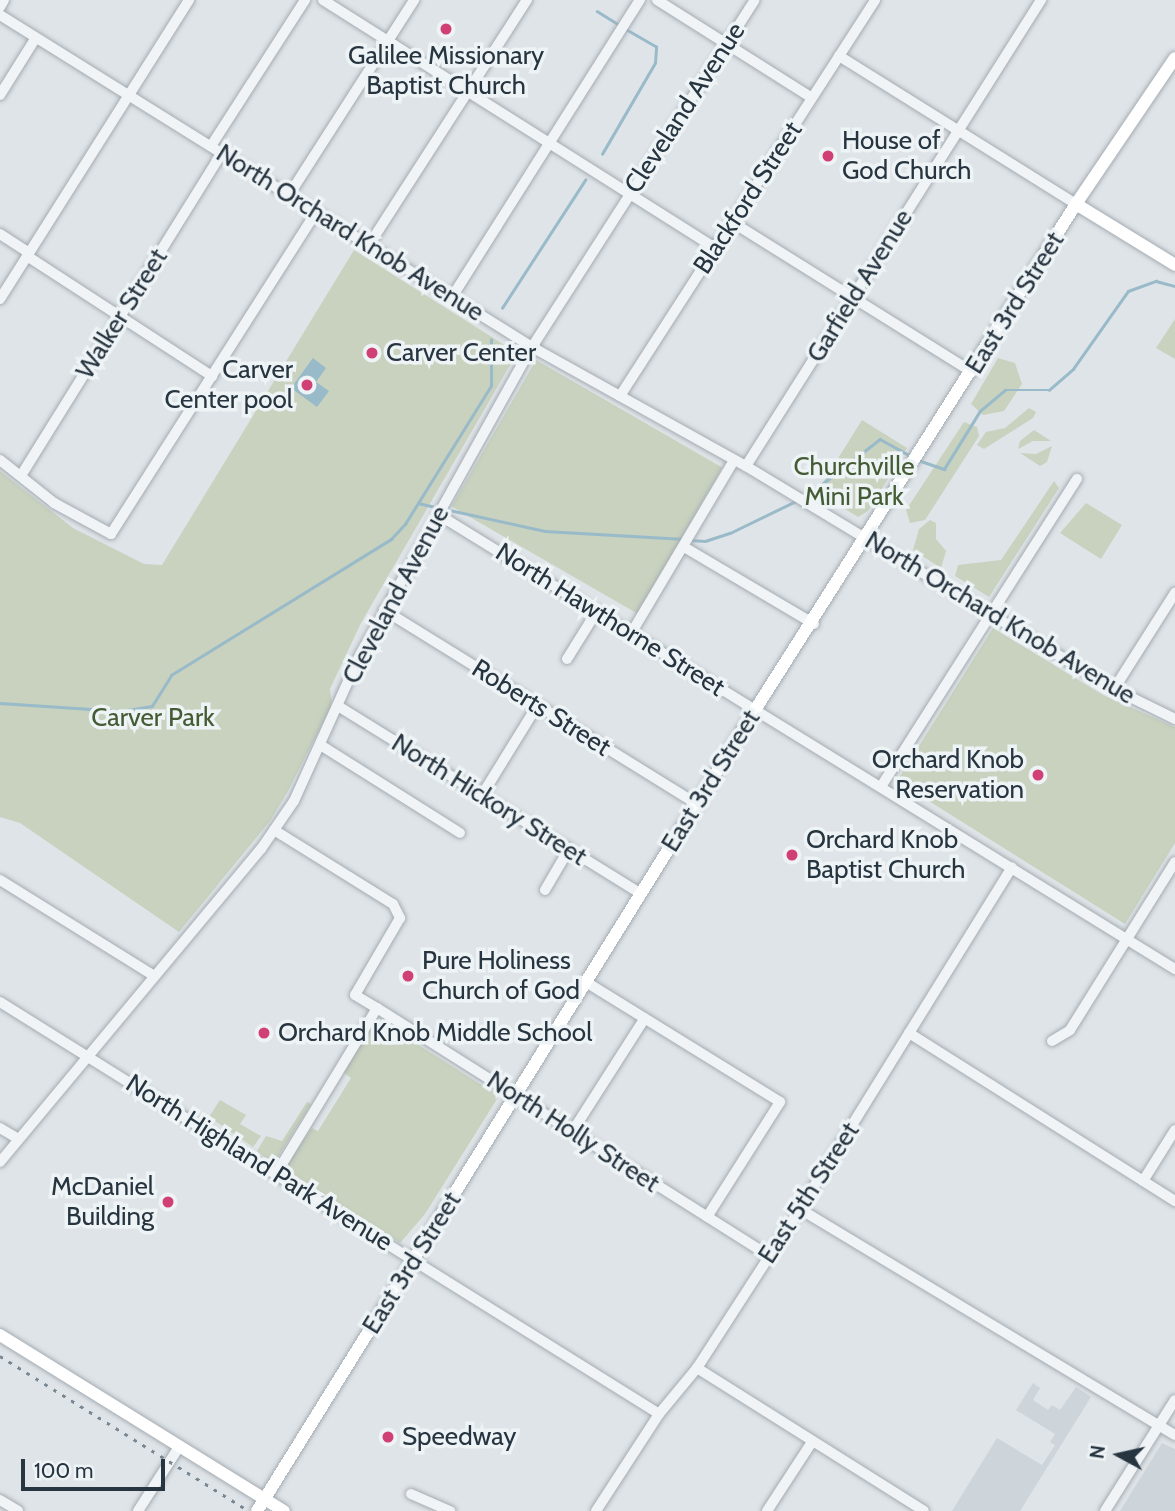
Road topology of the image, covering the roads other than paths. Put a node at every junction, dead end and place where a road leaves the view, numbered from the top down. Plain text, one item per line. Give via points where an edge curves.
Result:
1 (4, 0) edge
2 (189, 0) edge
3 (305, 0) edge
4 (323, 0) edge
5 (414, 0) edge
6 (527, 0) edge
7 (640, 0) edge
8 (657, 0) edge
9 (755, 0) edge
10 (875, 0) edge
11 (1041, 0) edge
12 (0, 6) edge
13 (0, 15) edge
14 (35, 39) junction
15 (388, 41) junction
16 (727, 45) junction
17 (839, 56) junction
18 (1175, 58) edge
19 (468, 92) junction
20 (0, 95) edge
21 (130, 96) junction
22 (812, 98) junction
23 (958, 131) junction
24 (549, 143) junction
25 (211, 146) junction
26 (222, 153) junction
27 (629, 194) junction
28 (289, 195) junction
29 (1076, 204) junction
30 (316, 212) junction
31 (732, 222) junction
32 (0, 234) edge
33 (369, 245) junction
34 (715, 248) junction
35 (28, 255) junction
36 (1175, 265) edge
37 (853, 296) junction
38 (452, 297) junction
39 (0, 299) edge
40 (120, 318) junction
41 (533, 347) junction
42 (972, 372) junction
43 (212, 376) junction
44 (620, 396) junction
45 (0, 460) edge
46 (734, 460) junction
47 (746, 466) junction
48 (22, 474) junction
49 (1077, 479) dead end
50 (439, 515) junction
51 (867, 539) junction
52 (684, 547) junction
53 (1175, 593) edge
54 (384, 610) junction
55 (597, 611) junction
56 (991, 615) junction
57 (814, 624) junction
58 (632, 632) junction
59 (567, 659) dead end
60 (1114, 689) junction
61 (338, 706) junction
62 (537, 706) junction
63 (755, 710) junction
64 (1175, 719) edge
65 (322, 746) junction
66 (882, 785) junction
67 (482, 794) junction
68 (698, 805) junction
69 (274, 830) junction
70 (460, 833) dead end
71 (569, 849) junction
72 (1175, 862) edge
73 (1012, 867) junction
74 (0, 880) edge
75 (545, 890) dead end
76 (640, 893) junction
77 (1128, 939) junction
78 (1175, 969) edge
79 (154, 976) junction
80 (586, 982) junction
81 (0, 1002) edge
82 (377, 1008) junction
83 (645, 1017) junction
84 (909, 1033) junction
85 (1052, 1041) dead end
86 (89, 1057) junction
87 (516, 1095) junction
88 (0, 1128) edge
89 (1175, 1130) edge
90 (572, 1132) junction
91 (18, 1139) junction
92 (0, 1162) edge
93 (276, 1174) junction
94 (1143, 1181) junction
95 (1175, 1201) edge
96 (800, 1209) junction
97 (707, 1217) junction
98 (769, 1256) junction
99 (415, 1260) junction
100 (0, 1335) edge
101 (697, 1368) junction
102 (1175, 1400) edge
103 (659, 1414) junction
104 (1159, 1425) junction
105 (1175, 1435) edge
106 (811, 1442) junction
107 (179, 1447) junction
108 (411, 1494) dead end
109 (265, 1499) junction
110 (0, 1500) edge
111 (18, 1511) edge
112 (138, 1511) edge
113 (257, 1511) edge
114 (284, 1511) edge
115 (450, 1511) edge
116 (596, 1511) edge
117 (767, 1511) edge
118 (924, 1511) edge
119 (1105, 1511) edge

1 - 12 street
2 - 21 street
3 - 25 street
4 - 15 street
5 - 15 street
6 - 19 street
7 - 24 street
8 - 16 street
9 - 16 street, Cleveland Avenue
10 - 17 street, Blackford Street
11 - 23 street, Garfield Avenue
13 - 14 street, North Orchard Knob Avenue
14 - 20 street
14 - 21 street, North Orchard Knob Avenue
15 - 19 street
15 - 28 street
16 - 22 street
16 - 27 street, Cleveland Avenue
17 - 22 street, Blackford Street
17 - 23 street
18 - 29 main road, East 3rd Street
19 - 24 street
19 - 33 street
21 - 25 street, North Orchard Knob Avenue
21 - 35 street
22 - 31 street, Blackford Street
23 - 29 street
23 - 37 street, Garfield Avenue
24 - 27 street
24 - 38 street
25 - 26 street, North Orchard Knob Avenue
26 - 28 street, North Orchard Knob Avenue
26 - 40 street, Walker Street
27 - 34 street
27 - 41 street, Cleveland Avenue
28 - 30 street, North Orchard Knob Avenue
29 - 36 main road
29 - 42 main road, East 3rd Street
30 - 33 street, North Orchard Knob Avenue
30 - 43 street
31 - 34 street, Blackford Street
31 - 37 street
32 - 35 street
33 - 38 street, North Orchard Knob Avenue
34 - 44 street, Blackford Street
35 - 39 street
35 - 40 street
37 - 42 street
37 - 47 street, Garfield Avenue
38 - 41 street, North Orchard Knob Avenue
40 - 43 street
40 - 48 street, Walker Street
41 - 44 street, North Orchard Knob Avenue
41 - 50 street, Cleveland Avenue
42 - 51 main road, East 3rd Street
43 - 48 street via 111,534 54,503
44 - 46 street, North Orchard Knob Avenue
45 - 48 street
46 - 47 street, North Orchard Knob Avenue
46 - 52 street
47 - 51 street, North Orchard Knob Avenue
49 - 56 street
50 - 54 street, Cleveland Avenue
50 - 55 street, North Hawthorne Street
51 - 56 street, North Orchard Knob Avenue
51 - 57 main road, East 3rd Street
52 - 57 street
52 - 58 street
53 - 60 street
54 - 61 street, Cleveland Avenue
54 - 62 street, Roberts Street
55 - 58 street, North Hawthorne Street
55 - 59 street
56 - 60 street, North Orchard Knob Avenue
56 - 66 street
57 - 63 main road, East 3rd Street
58 - 63 street, North Hawthorne Street
60 - 64 street, North Orchard Knob Avenue
61 - 65 street, Cleveland Avenue
61 - 67 street, North Hickory Street
62 - 67 street
62 - 68 street, Roberts Street
63 - 66 street, North Hawthorne Street
63 - 68 main road, East 3rd Street
65 - 69 street, Cleveland Avenue
65 - 70 street
66 - 73 street, North Hawthorne Street
67 - 71 street, North Hickory Street
68 - 76 main road, East 3rd Street
69 - 79 street, Cleveland Avenue
69 - 82 street via 399,911 398,928 355,995
71 - 75 street
71 - 76 street, North Hickory Street
72 - 77 street
73 - 77 street, North Hawthorne Street
73 - 84 street, East 5th Street
74 - 79 street
76 - 80 main road, East 3rd Street
77 - 78 street, North Hawthorne Street
77 - 85 street via 1070,1030
79 - 86 street, Cleveland Avenue
80 - 83 street
80 - 87 main road, East 3rd Street
81 - 86 street, North Highland Park Avenue
82 - 87 street, North Holly Street
82 - 93 street
83 - 90 street
83 - 97 street via 780,1102
84 - 94 street
84 - 96 street, East 5th Street
86 - 91 street, Cleveland Avenue
86 - 93 street, North Highland Park Avenue
87 - 90 street, North Holly Street
87 - 99 main road, East 3rd Street
88 - 91 street
89 - 94 street
90 - 97 street, North Holly Street
91 - 92 street, Cleveland Avenue
93 - 99 street, North Highland Park Avenue
94 - 95 street
96 - 98 street, East 5th Street
96 - 104 street
97 - 98 street, North Holly Street
98 - 101 street, East 5th Street
99 - 103 street, North Highland Park Avenue
99 - 109 main road, East 3rd Street
100 - 107 main road
101 - 103 street, East 5th Street
101 - 106 street
102 - 104 street
103 - 116 street, East 5th Street
104 - 105 street
104 - 119 street
106 - 117 street
106 - 118 street
107 - 109 main road
107 - 112 street
108 - 115 street
109 - 113 main road, East 3rd Street
109 - 114 main road
110 - 111 street

